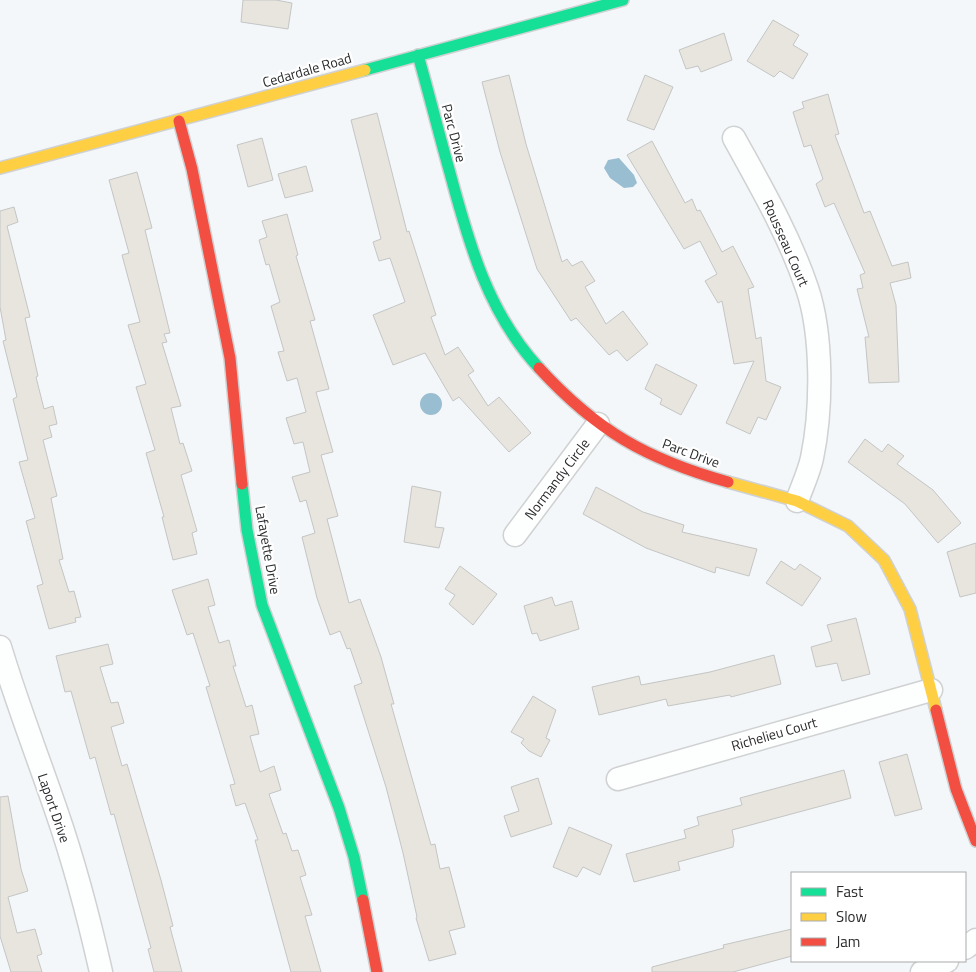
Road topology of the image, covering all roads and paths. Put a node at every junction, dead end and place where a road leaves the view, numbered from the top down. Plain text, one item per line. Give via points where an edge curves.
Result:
1 (622, 0) edge
2 (418, 55) junction
3 (179, 121) junction
4 (734, 138) dead end
5 (0, 168) edge
6 (598, 424) junction
7 (797, 501) junction
8 (515, 535) dead end
9 (0, 647) edge
10 (931, 690) junction
11 (618, 779) dead end
12 (976, 841) edge
13 (945, 962) edge
14 (101, 972) edge
15 (377, 972) edge
16 (922, 972) edge

1 - 2 street, Cedardale Road
2 - 3 street, Cedardale Road
2 - 6 street, Parc Drive via 469,245 491,297 519,346
3 - 5 street, Cedardale Road
3 - 15 street, Lafayette Drive via 192,169 230,358 247,530 262,604 339,808 360,882
4 - 7 street, Rousseau Court via 781,224 808,290 819,351 819,410 812,458
6 - 7 street, Parc Drive via 641,450 686,470
6 - 8 street, Normandy Circle
7 - 10 street, Parc Drive via 848,526 884,560 910,609
9 - 14 street, Laport Drive via 20,714 58,814
10 - 11 street, Richelieu Court
10 - 12 street, Parc Drive via 956,789
13 - 16 street

